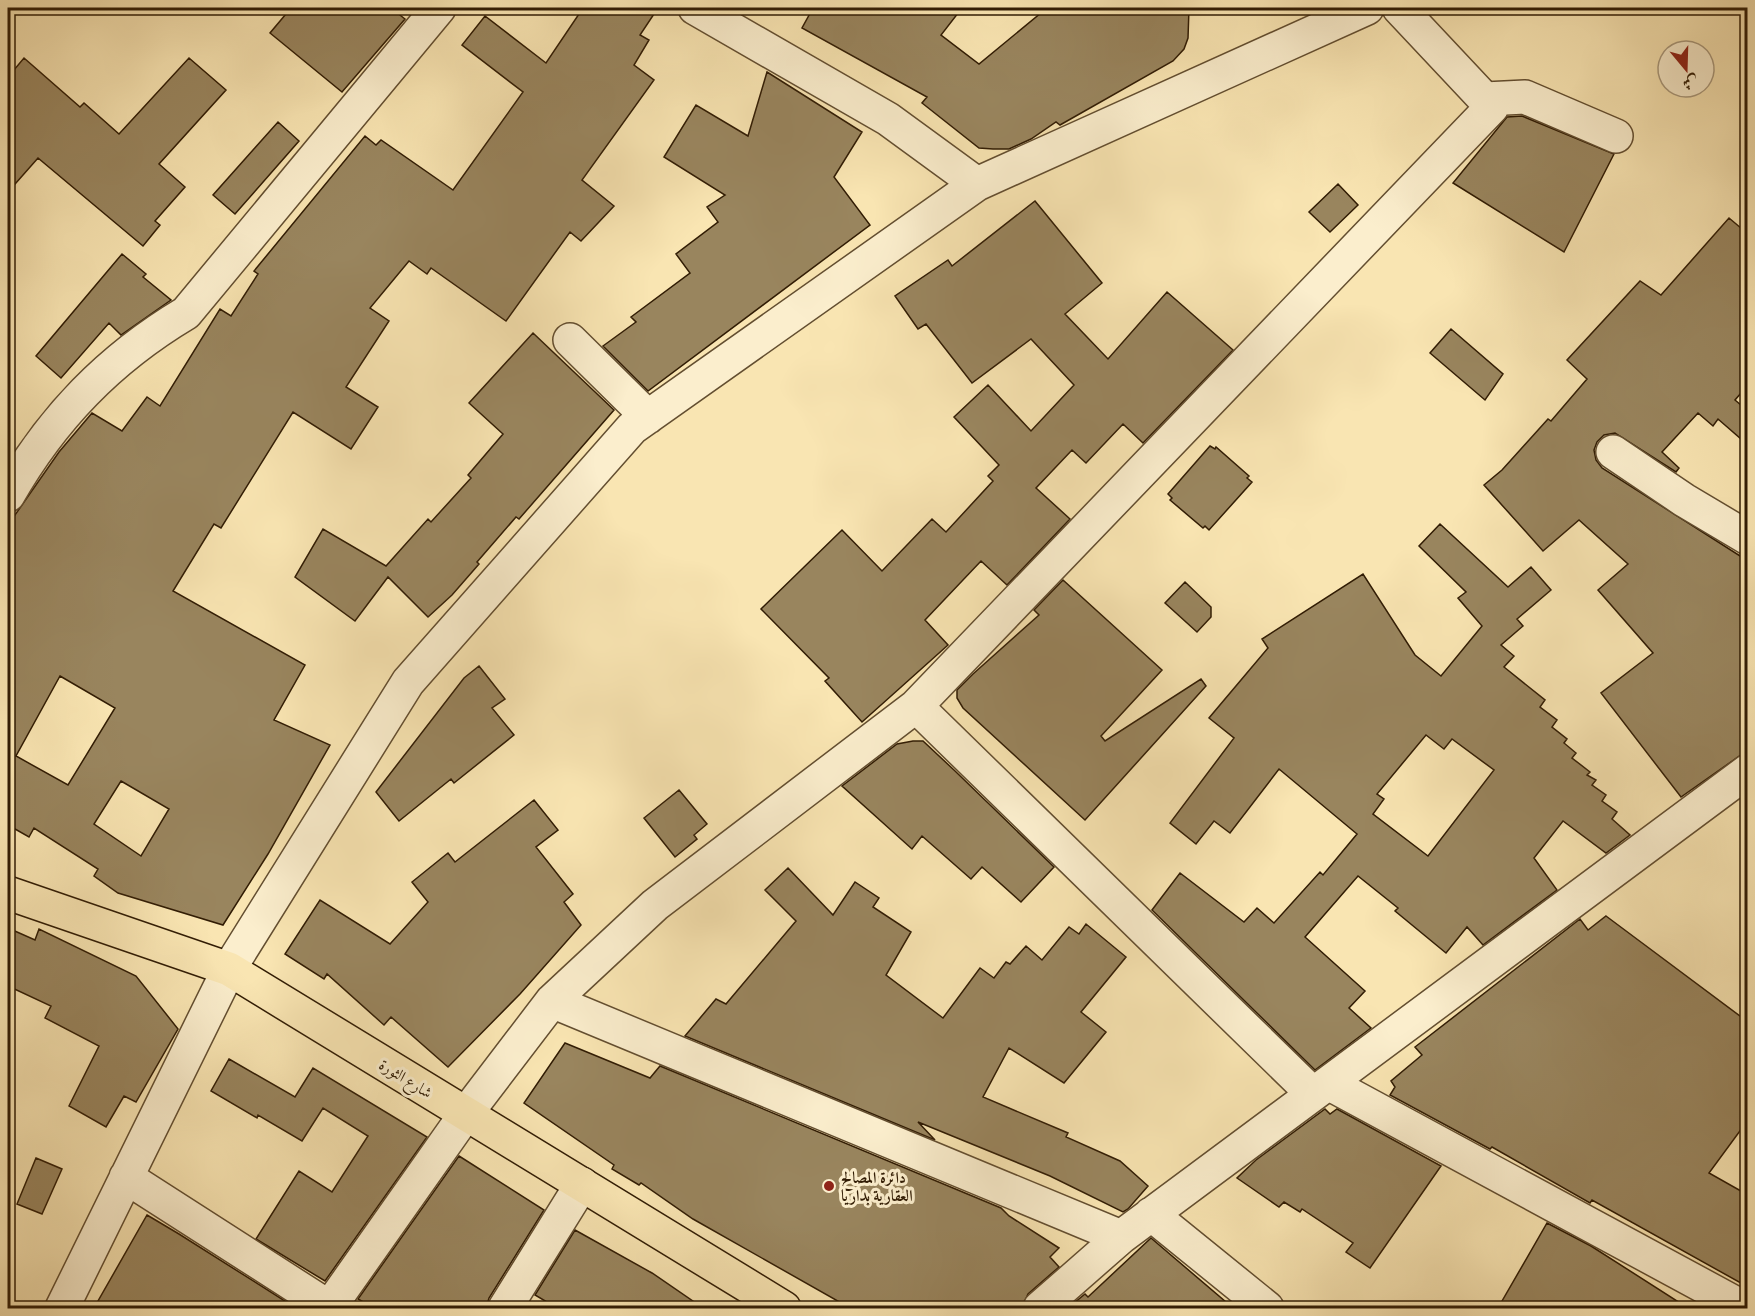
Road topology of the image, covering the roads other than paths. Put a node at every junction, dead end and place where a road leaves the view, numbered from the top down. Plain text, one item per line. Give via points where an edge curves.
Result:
1 (439, 8) edge
2 (695, 8) edge
3 (1367, 8) edge
4 (1399, 8) edge
5 (1485, 99) junction
6 (1616, 136) dead end
7 (977, 184) junction
8 (570, 340) dead end
9 (648, 417) junction
10 (1613, 452) dead end
11 (8, 495) edge
12 (1748, 538) edge
13 (916, 706) junction
14 (1741, 783) edge
15 (8, 893) edge
16 (229, 969) junction
17 (552, 1000) junction
18 (1320, 1089) junction
19 (465, 1115) junction
20 (126, 1177) junction
21 (582, 1184) junction
22 (1151, 1214) junction
23 (1120, 1237) junction
24 (62, 1308) edge
25 (330, 1308) edge
26 (505, 1308) edge
27 (784, 1308) edge
28 (1040, 1308) edge
29 (1267, 1308) edge
30 (1744, 1308) edge

1 - 11 street via 186,313 144,338 88,387 28,460
2 - 7 street via 888,119
3 - 7 street
4 - 5 street
5 - 6 street via 1525,97
5 - 13 street via 1492,107
7 - 9 street
8 - 9 street
9 - 16 street via 632,428 408,682
10 - 12 street
13 - 17 street via 655,904
13 - 18 street
14 - 18 street
15 - 16 main road, شارع الثورة
16 - 19 main road, شارع الثورة
16 - 20 street
17 - 19 street
17 - 23 street
18 - 22 street
18 - 30 street
19 - 21 main road, شارع الثورة
19 - 25 street
20 - 24 street
20 - 25 street
21 - 26 street
21 - 27 main road, شارع الثورة
22 - 23 street
22 - 29 street
23 - 28 street

